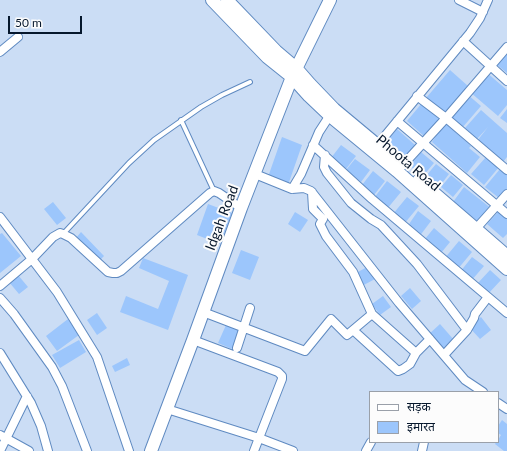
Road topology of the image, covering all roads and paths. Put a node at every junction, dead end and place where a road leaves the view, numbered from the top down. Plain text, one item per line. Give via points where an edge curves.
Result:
1 (212, 0) edge
2 (227, 0) edge
3 (330, 0) edge
4 (458, 0) edge
5 (488, 0) edge
6 (482, 12) junction
7 (18, 36) dead end
8 (463, 41) junction
9 (507, 47) edge
10 (0, 52) edge
11 (490, 66) junction
12 (294, 73) junction
13 (507, 81) edge
14 (250, 82) dead end
15 (417, 96) junction
16 (332, 112) junction
17 (446, 118) junction
18 (181, 120) junction
19 (397, 121) junction
20 (423, 143) junction
21 (313, 145) junction
22 (375, 148) junction
23 (325, 155) junction
24 (402, 166) junction
25 (507, 170) edge
26 (255, 174) junction
27 (292, 189) junction
28 (214, 191) junction
29 (311, 191) junction
30 (507, 194) edge
31 (497, 205) junction
32 (241, 208) junction
33 (507, 214) edge
34 (0, 216) edge
35 (473, 232) junction
36 (63, 234) junction
37 (507, 256) edge
38 (32, 259) junction
39 (507, 269) edge
40 (0, 286) edge
41 (488, 297) junction
42 (0, 298) edge
43 (250, 308) dead end
44 (203, 312) junction
45 (507, 313) edge
46 (372, 314) junction
47 (243, 328) junction
48 (353, 330) junction
49 (467, 330) junction
50 (430, 339) junction
51 (193, 340) junction
52 (237, 348) dead end
53 (0, 353) edge
54 (416, 353) junction
55 (444, 355) junction
56 (482, 391) edge
57 (27, 396) junction
58 (167, 409) junction
59 (3, 437) edge
60 (259, 438) junction
61 (0, 451) edge
62 (29, 451) edge
63 (48, 451) edge
64 (87, 451) edge
65 (129, 451) edge
66 (151, 451) edge
67 (254, 451) edge
68 (293, 451) edge

1 - 12 street via 267,57
2 - 12 street
3 - 12 street, Idgah Road
4 - 6 street
5 - 6 street
6 - 8 street via 474,28
7 - 10 street
8 - 11 street
8 - 15 street
9 - 11 street
11 - 13 street
11 - 17 street
12 - 16 street, Phoota Road via 306,93
12 - 26 street, Idgah Road
14 - 18 lane via 201,106
15 - 17 street
15 - 19 street
16 - 21 street
16 - 22 street, Phoota Road
17 - 20 street
17 - 25 street
18 - 28 lane
18 - 36 lane via 129,163
19 - 20 street
19 - 22 street
20 - 24 street
20 - 31 street
21 - 23 street
21 - 27 street
22 - 24 street, Phoota Road
22 - 35 street, Phoota Road via 397,171
23 - 41 street via 372,199
23 - 49 street via 324,167 327,173 351,203 381,225 417,264
24 - 35 street, Phoota Road
26 - 27 street
26 - 32 street, Idgah Road
27 - 29 street via 304,188
28 - 32 street
28 - 36 street via 117,273 108,272 71,238
29 - 46 street via 313,209 323,219 320,224 353,272
29 - 50 street via 399,304
30 - 31 street
31 - 33 street
31 - 35 street
32 - 44 street, Idgah Road
34 - 38 street
35 - 37 street, Phoota Road
35 - 39 street, Phoota Road
36 - 38 street via 54,237
38 - 40 street
38 - 65 street via 57,292 97,357
41 - 45 street
41 - 49 street
42 - 64 street via 52,367
43 - 47 street
44 - 47 street
44 - 51 street, Idgah Road
46 - 48 street
46 - 54 street
47 - 48 street via 305,351 331,319 347,335
47 - 52 street
48 - 54 street via 398,371 410,364
49 - 55 street
50 - 54 street
50 - 55 street
51 - 58 street, Idgah Road
51 - 60 street via 278,372 282,376
53 - 57 street
55 - 56 street via 466,380
57 - 59 street
57 - 63 street
58 - 60 street
58 - 66 street, Idgah Road
59 - 61 street
59 - 62 street
60 - 67 street
60 - 68 street

